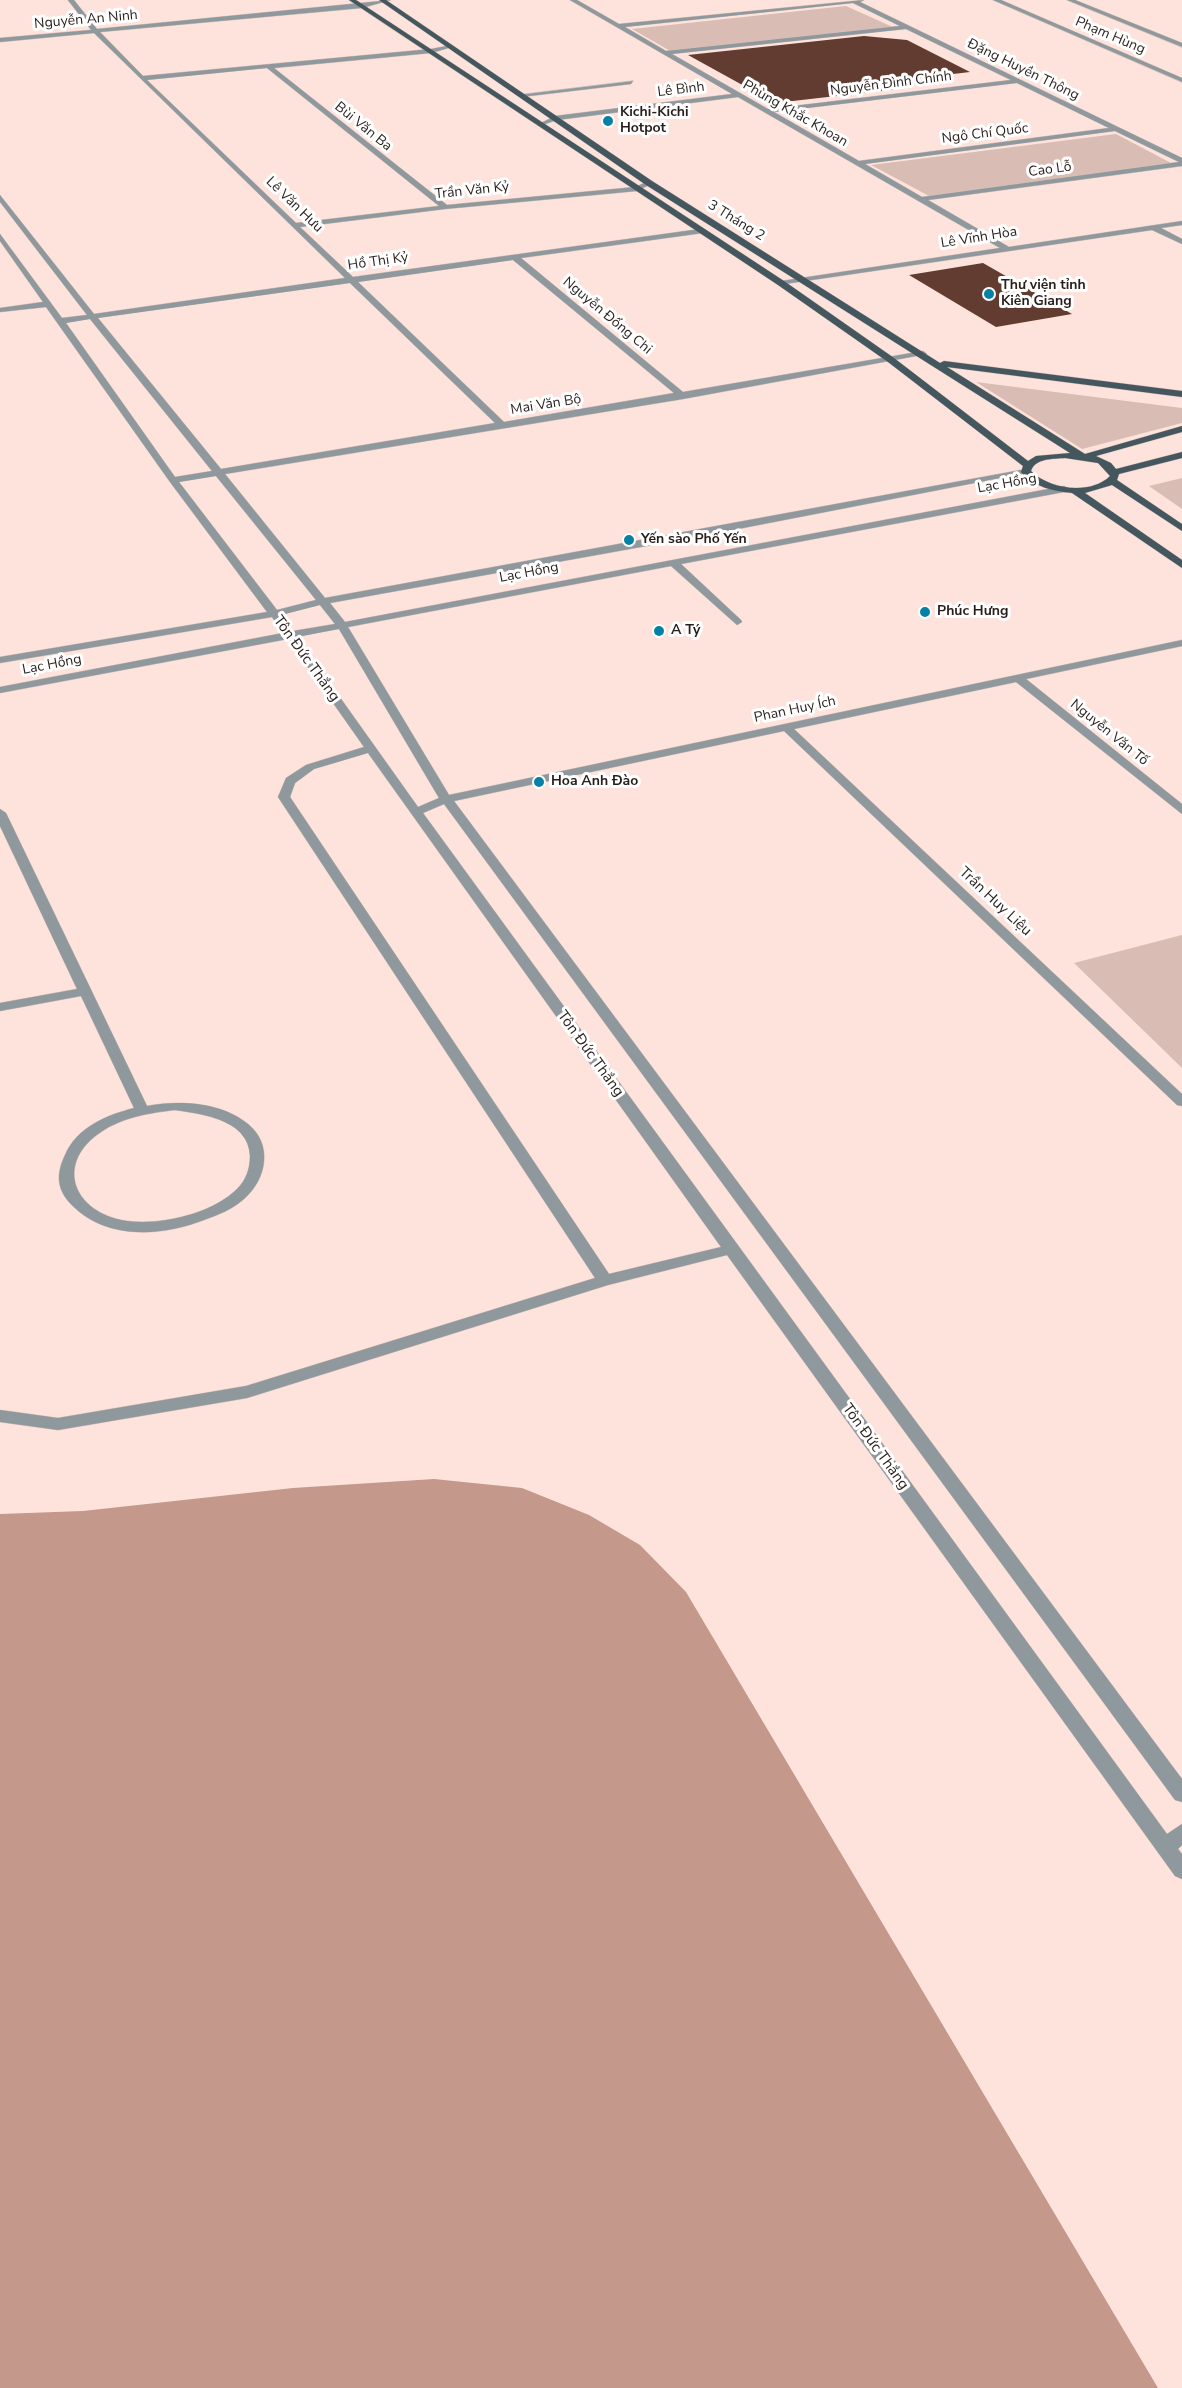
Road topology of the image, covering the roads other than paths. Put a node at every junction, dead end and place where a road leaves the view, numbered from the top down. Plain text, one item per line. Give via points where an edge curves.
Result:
1 (71, 0) edge
2 (352, 0) edge
3 (383, 0) edge
4 (388, 0) edge
5 (573, 0) edge
6 (861, 0) edge
7 (996, 0) edge
8 (1070, 0) edge
9 (854, 1) edge
10 (362, 6) junction
11 (618, 26) junction
12 (908, 27) junction
13 (95, 31) junction
14 (0, 40) edge
15 (1182, 45) edge
16 (450, 46) junction
17 (431, 51) junction
18 (665, 53) junction
19 (267, 65) junction
20 (143, 78) junction
21 (1181, 78) edge
22 (1019, 81) junction
23 (632, 82) dead end
24 (521, 94) junction
25 (739, 95) junction
26 (767, 111) junction
27 (555, 118) junction
28 (541, 125) junction
29 (1115, 129) junction
30 (857, 163) junction
31 (1182, 163) edge
32 (650, 183) junction
33 (637, 189) junction
34 (0, 197) edge
35 (920, 199) junction
36 (445, 207) junction
37 (1182, 223) edge
38 (296, 225) junction
39 (1153, 227) junction
40 (700, 231) junction
41 (0, 236) edge
42 (1182, 242) edge
43 (1006, 248) junction
44 (515, 257) junction
45 (803, 279) junction
46 (353, 280) junction
47 (780, 283) junction
48 (49, 304) junction
49 (0, 310) edge
50 (91, 315) junction
51 (60, 321) junction
52 (923, 354) junction
53 (891, 360) junction
54 (938, 364) junction
55 (1182, 394) edge
56 (683, 396) junction
57 (503, 426) junction
58 (1182, 429) edge
59 (1182, 455) edge
60 (1083, 457) junction
61 (1027, 468) junction
62 (220, 471) junction
63 (1113, 476) junction
64 (173, 480) junction
65 (1069, 490) junction
66 (1182, 528) edge
67 (702, 533) junction
68 (723, 552) junction
69 (672, 562) junction
70 (1182, 565) edge
71 (324, 601) junction
72 (273, 614) junction
73 (737, 622) dead end
74 (341, 624) junction
75 (291, 636) junction
76 (1182, 643) edge
77 (0, 660) edge
78 (1018, 678) junction
79 (0, 690) edge
80 (786, 727) junction
81 (371, 748) junction
82 (446, 799) junction
83 (1182, 810) edge
84 (416, 812) junction
85 (0, 813) edge
86 (86, 991) junction
87 (0, 1007) edge
88 (1182, 1102) edge
89 (142, 1110) junction
90 (732, 1249) junction
91 (605, 1280) junction
92 (0, 1416) edge
93 (1182, 1794) edge
94 (1182, 1833) edge
95 (1166, 1847) junction
96 (1182, 1870) edge

1 - 13 street, Lê Văn Hưu
2 - 10 main road, 3 Tháng 2
3 - 4 street, Nguyễn An Ninh
3 - 10 street, Nguyễn An Ninh
3 - 16 main road, 3 Tháng 2
5 - 11 street, Phùng Khắc Khoan
6 - 9 street
7 - 21 street, Phạm Hùng
8 - 15 street
9 - 11 street
9 - 12 street, Đặng Huyền Thông
10 - 13 street, Nguyễn An Ninh
10 - 17 main road, 3 Tháng 2
11 - 18 street, Phùng Khắc Khoan
12 - 18 street
12 - 22 street, Đặng Huyền Thông
13 - 14 street, Nguyễn An Ninh
13 - 20 street, Lê Văn Hưu
16 - 17 street
16 - 24 main road, 3 Tháng 2
17 - 19 street
17 - 28 main road, 3 Tháng 2
18 - 25 street, Phùng Khắc Khoan
19 - 20 street
19 - 36 street, Bùi Văn Ba
20 - 38 street, Lê Văn Hưu
22 - 26 street, Nguyễn Đình Chính
22 - 29 street, Đặng Huyền Thông
23 - 24 street
24 - 27 main road, 3 Tháng 2
25 - 26 street, Phùng Khắc Khoan
25 - 27 street, Lê Bình
26 - 30 street, Phùng Khắc Khoan
27 - 28 street, Lê Bình
27 - 32 main road, 3 Tháng 2
28 - 33 main road, 3 Tháng 2
29 - 30 street, Ngô Chí Quốc
29 - 31 street, Đặng Huyền Thông
30 - 35 street, Phùng Khắc Khoan
31 - 35 street, Cao Lỗ
32 - 33 street, Trần Văn Kỷ
32 - 45 main road, 3 Tháng 2
33 - 36 street, Trần Văn Kỷ
33 - 40 main road, 3 Tháng 2
34 - 50 street
35 - 43 street, Phùng Khắc Khoan
36 - 38 street, Trần Văn Kỷ
37 - 39 street, Lê Vĩnh Hòa
38 - 46 street, Lê Văn Hưu
39 - 42 street
39 - 43 street, Lê Vĩnh Hòa
40 - 44 street, Hồ Thị Kỷ
40 - 47 main road, 3 Tháng 2
41 - 48 street, Tôn Đức Thắng
43 - 45 street, Lê Vĩnh Hòa
44 - 46 street, Hồ Thị Kỷ
44 - 56 street, Nguyễn Đổng Chi
45 - 47 street, Lê Vĩnh Hòa
45 - 52 main road, 3 Tháng 2
46 - 50 street, Hồ Thị Kỷ
46 - 57 street, Lê Văn Hưu
47 - 53 main road, 3 Tháng 2
48 - 49 street
48 - 51 street, Tôn Đức Thắng
50 - 51 street, Hồ Thị Kỷ
50 - 62 street
51 - 64 street, Tôn Đức Thắng
52 - 53 street, Mai Văn Bộ
52 - 54 main road, 3 Tháng 2
53 - 56 street, Mai Văn Bộ
53 - 61 main road, 3 Tháng 2
54 - 55 main road
54 - 60 main road, 3 Tháng 2
56 - 57 street, Mai Văn Bộ
57 - 62 street, Mai Văn Bộ
58 - 60 main road
59 - 63 main road
60 - 61 main road via 1049,456
60 - 63 main road, 3 Tháng 2 via 1103,463
61 - 65 main road, 3 Tháng 2 via 1034,481
61 - 67 street, Lạc Hồng
62 - 64 street, Mai Văn Bộ
62 - 71 street
63 - 65 main road via 1097,488
63 - 66 main road, 3 Tháng 2
64 - 72 street, Tôn Đức Thắng
65 - 68 street, Lạc Hồng
65 - 70 main road
67 - 68 street
67 - 71 street, Lạc Hồng
68 - 69 street, Lạc Hồng
69 - 73 street
69 - 74 street, Lạc Hồng
71 - 72 street, Lạc Hồng
71 - 74 street
72 - 75 street, Tôn Đức Thắng
72 - 77 street, Lạc Hồng
74 - 75 street, Lạc Hồng
74 - 82 street
75 - 79 street, Lạc Hồng
75 - 81 street, Tôn Đức Thắng
76 - 78 street, Phan Huy Ích
78 - 80 street, Phan Huy Ích
78 - 83 street, Nguyễn Văn Tố
80 - 82 street, Phan Huy Ích
80 - 88 street, Trần Huy Liệu
81 - 84 street, Tôn Đức Thắng
81 - 91 street via 310,767 290,781 284,797
82 - 84 street, Phan Huy Ích
82 - 93 street
84 - 90 street, Tôn Đức Thắng
85 - 86 street
86 - 87 street
86 - 89 street
89 - 89 street via 111,1120 70,1154 65,1176 71,1196 89,1212 116,1223 138,1226 184,1223 216,1211 240,1195 255,1174 259,1154 251,1134 232,1119 206,1109 175,1106
90 - 91 street
90 - 95 street, Tôn Đức Thắng
91 - 92 street via 248,1392 58,1424
94 - 95 street
95 - 96 street, Tôn Đức Thắng

